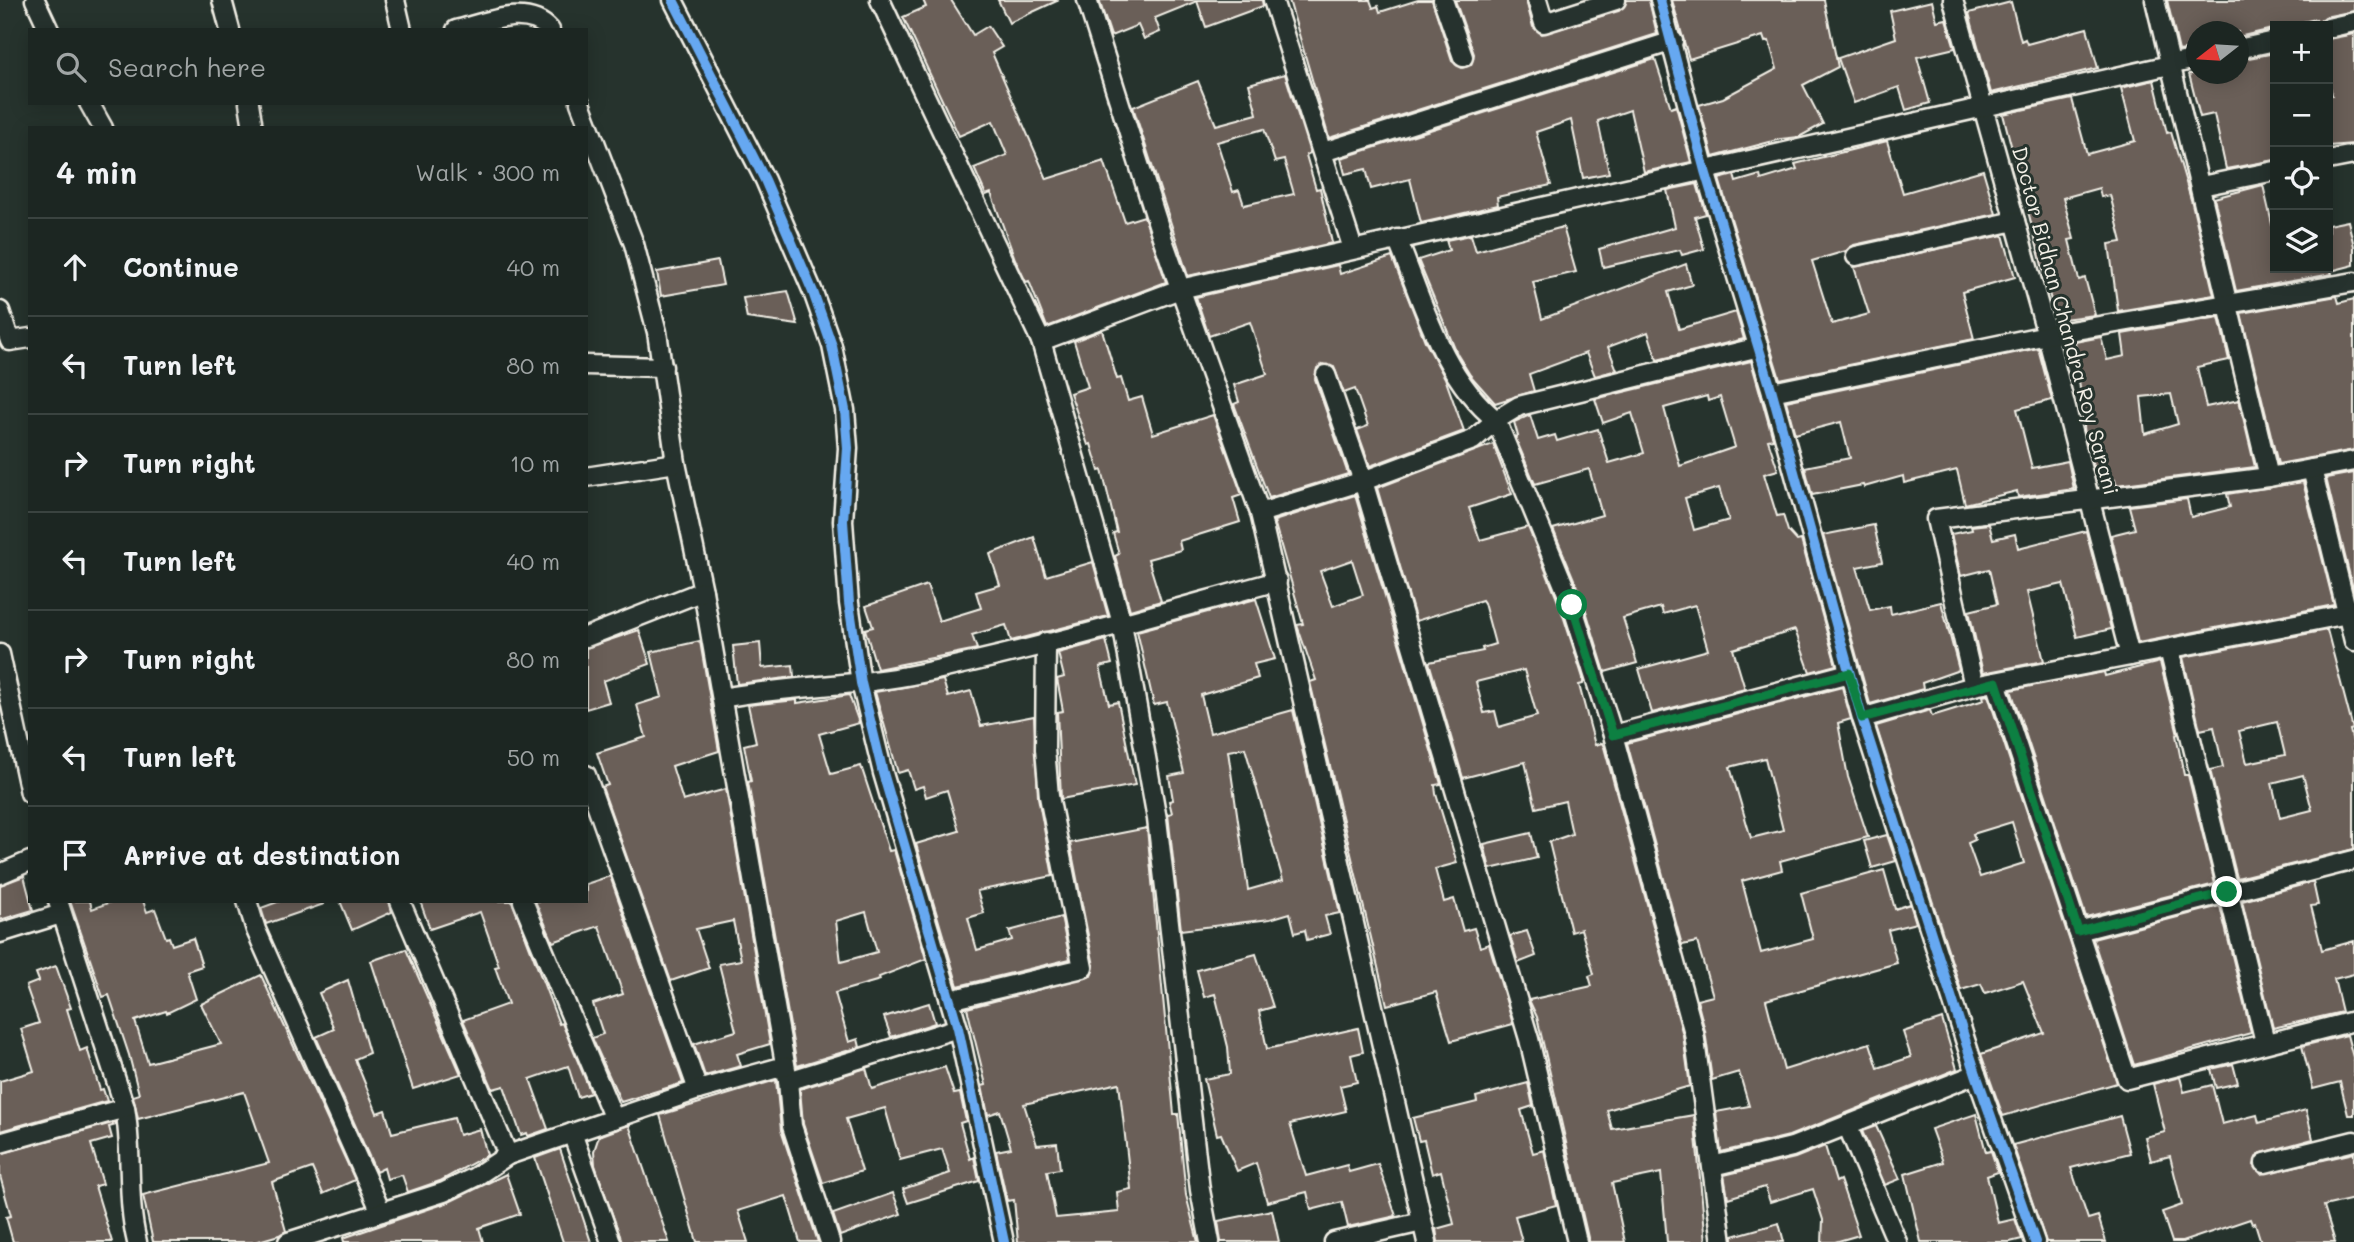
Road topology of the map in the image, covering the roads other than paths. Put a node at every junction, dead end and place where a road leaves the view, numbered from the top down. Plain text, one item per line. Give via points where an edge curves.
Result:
1 (35, 0) edge
2 (222, 0) edge
3 (395, 0) edge
4 (673, 0) edge
5 (880, 0) edge
6 (1087, 0) edge
7 (1273, 0) edge
8 (1443, 0) edge
9 (1537, 0) edge
10 (1616, 0) edge
11 (1660, 0) edge
12 (1953, 0) edge
13 (2155, 0) edge
14 (2354, 22) edge
15 (48, 28) edge
16 (229, 28) edge
17 (402, 28) edge
18 (466, 28) edge
19 (548, 28) edge
20 (2333, 28) edge
21 (1672, 41) junction
22 (2270, 42) edge
23 (2249, 47) edge
24 (1463, 57) dead end
25 (2186, 61) edge
26 (2170, 65) junction
27 (90, 105) edge
28 (249, 105) edge
29 (581, 105) edge
30 (1982, 106) junction
31 (102, 126) edge
32 (253, 126) edge
33 (1323, 152) junction
34 (2354, 155) edge
35 (2333, 159) edge
36 (1705, 171) junction
37 (2270, 172) edge
38 (2201, 186) junction
39 (2015, 221) junction
40 (1397, 239) junction
41 (1353, 249) junction
42 (1856, 256) dead end
43 (2354, 282) edge
44 (1180, 289) junction
45 (2228, 306) junction
46 (0, 312) edge
47 (2047, 335) junction
48 (28, 338) edge
49 (1041, 341) junction
50 (1759, 347) junction
51 (588, 365) edge
52 (663, 367) junction
53 (1326, 375) dead end
54 (1772, 391) junction
55 (1496, 420) junction
56 (2354, 461) edge
57 (676, 463) junction
58 (2312, 469) junction
59 (588, 477) edge
60 (2269, 477) junction
61 (1363, 481) junction
62 (2090, 500) junction
63 (1260, 513) junction
64 (1277, 582) junction
65 (703, 591) junction
66 (2348, 614) junction
67 (1122, 623) junction
68 (588, 636) edge
69 (2354, 641) edge
70 (1046, 642) junction
71 (2169, 649) junction
72 (0, 654) edge
73 (2130, 656) junction
74 (1849, 673) junction
75 (1996, 682) junction
76 (861, 683) junction
77 (1974, 686) junction
78 (722, 698) junction
79 (1862, 718) junction
80 (1613, 735) junction
81 (588, 781) edge
82 (28, 784) edge
83 (2354, 860) edge
84 (28, 862) edge
85 (0, 874) edge
86 (2227, 892) junction
87 (248, 903) edge
88 (401, 903) edge
89 (524, 903) edge
90 (59, 908) edge
91 (2078, 931) junction
92 (0, 933) edge
93 (950, 1000) junction
94 (2354, 1021) edge
95 (958, 1028) junction
96 (2265, 1042) junction
97 (787, 1073) junction
98 (1976, 1074) junction
99 (698, 1090) junction
100 (125, 1108) junction
101 (614, 1119) junction
102 (1847, 1125) junction
103 (572, 1133) junction
104 (2354, 1141) edge
105 (0, 1143) edge
106 (508, 1155) junction
107 (2265, 1163) dead end
108 (1712, 1166) junction
109 (381, 1212) junction
110 (1422, 1222) junction
111 (137, 1242) edge
112 (288, 1242) edge
113 (611, 1242) edge
114 (831, 1242) edge
115 (1004, 1242) edge
116 (1210, 1242) edge
117 (1334, 1242) edge
118 (1427, 1242) edge
119 (1577, 1242) edge
120 (1722, 1242) edge
121 (1897, 1242) edge
122 (2035, 1242) edge

1 - 15 street
2 - 16 street
3 - 17 street
4 - 76 street via 765,180 832,346 845,410 844,521 849,603
5 - 49 street
6 - 44 street
7 - 33 street
8 - 24 street
9 - 10 street via 1544,23
11 - 21 street
12 - 30 street, Doctor Bidhan Chandra Roy Sarani
13 - 26 street
14 - 20 street
18 - 19 street via 526,16
21 - 33 street
21 - 36 street
22 - 23 street
25 - 26 street
26 - 30 street
26 - 38 street
27 - 31 street
28 - 32 street
29 - 52 street via 634,244
30 - 36 street
30 - 39 street, Doctor Bidhan Chandra Roy Sarani
33 - 41 street
34 - 35 street
36 - 40 street
36 - 50 street
37 - 38 street
38 - 45 street
39 - 42 street
39 - 47 street, Doctor Bidhan Chandra Roy Sarani
40 - 41 street
40 - 55 street via 1455,375 1476,404
41 - 44 street
43 - 45 street
44 - 49 street
44 - 63 street
45 - 47 street
45 - 60 street
46 - 48 street via 10,341
47 - 54 street
47 - 62 street, Doctor Bidhan Chandra Roy Sarani
49 - 67 street
50 - 54 street
50 - 55 street via 1548,397
51 - 52 street
52 - 57 street
53 - 61 street
54 - 74 street
55 - 61 street via 1473,440
55 - 80 street via 1572,605
56 - 58 street
57 - 59 street
57 - 65 street
58 - 60 street
58 - 66 street
60 - 62 street
61 - 63 street
61 - 119 street via 1529,1039
62 - 73 street, Doctor Bidhan Chandra Roy Sarani
62 - 77 street via 1936,519
63 - 64 street
64 - 67 street
64 - 110 street
65 - 68 street
65 - 78 street
66 - 69 street
66 - 71 street
67 - 70 street
67 - 116 street via 1157,819
70 - 76 street
70 - 93 street via 1049,796 1083,968
71 - 73 street
71 - 86 street
72 - 82 street
73 - 75 street
74 - 79 street
74 - 80 street
75 - 77 street
75 - 91 street
76 - 78 street
76 - 93 street
77 - 79 street
78 - 97 street
79 - 98 street
80 - 108 street via 1694,1033
81 - 99 street
83 - 86 street
84 - 85 street
86 - 91 street
86 - 96 street
87 - 109 street
88 - 106 street
89 - 101 street
90 - 92 street
90 - 100 street
91 - 96 street via 2127,1079
93 - 95 street
94 - 96 street
95 - 97 street
95 - 115 street
97 - 99 street
97 - 114 street via 792,1125
98 - 102 street
98 - 122 street
99 - 101 street
100 - 105 street
100 - 111 street
101 - 103 street
102 - 108 street via 1792,1147
102 - 121 street
103 - 106 street
103 - 113 street
104 - 107 street
106 - 109 street via 444,1192
108 - 120 street
109 - 112 street
110 - 117 street
110 - 118 street

